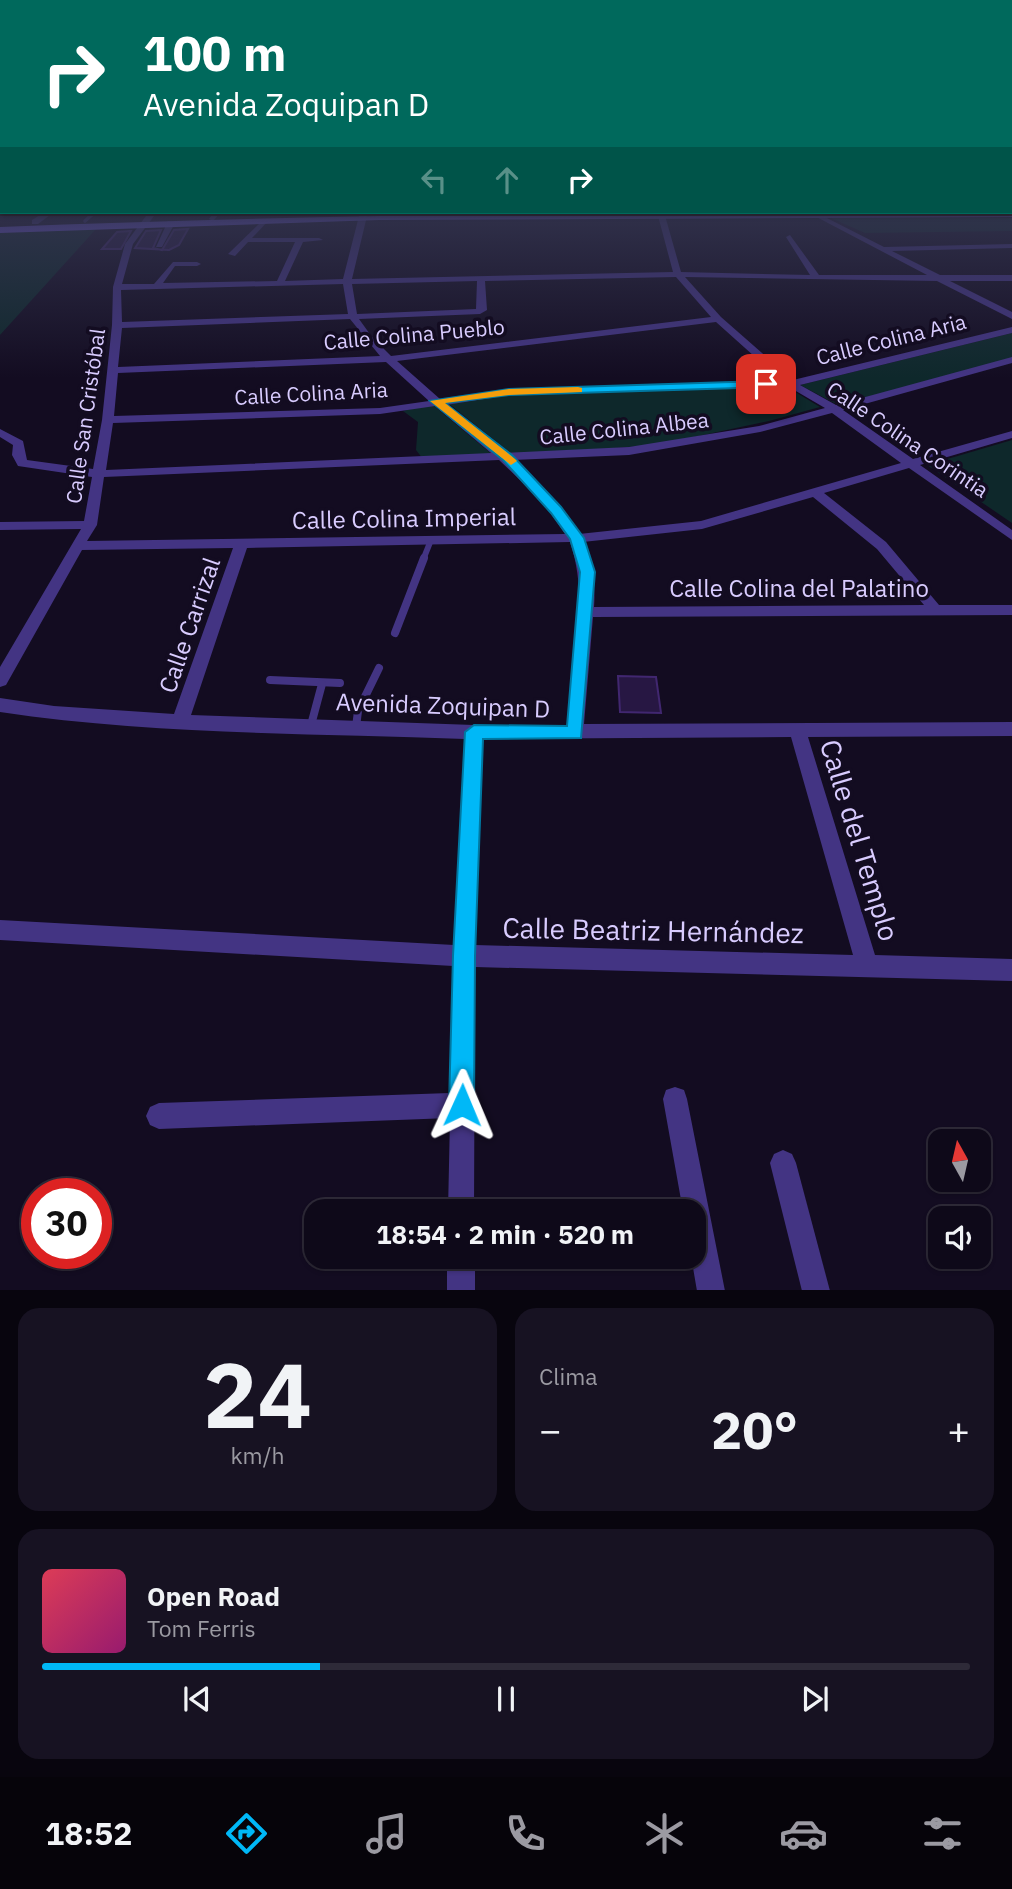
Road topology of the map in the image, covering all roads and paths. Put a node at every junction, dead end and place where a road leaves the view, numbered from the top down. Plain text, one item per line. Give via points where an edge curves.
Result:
1 (123, 257) edge
2 (292, 257) edge
3 (353, 257) edge
4 (673, 257) edge
5 (803, 257) edge
6 (899, 257) edge
7 (197, 264) dead end
8 (678, 274) junction
9 (481, 278) junction
10 (816, 278) junction
11 (1012, 278) edge
12 (944, 279) junction
13 (347, 282) junction
14 (280, 283) junction
15 (157, 286) junction
16 (117, 287) junction
17 (1012, 315) edge
18 (354, 317) junction
19 (718, 319) junction
20 (117, 324) junction
21 (1012, 330) edge
22 (389, 359) junction
23 (1012, 360) edge
24 (113, 370) junction
25 (791, 384) junction
26 (435, 401) junction
27 (833, 408) junction
28 (108, 420) junction
29 (0, 432) edge
30 (1012, 434) edge
31 (507, 458) junction
32 (913, 464) junction
33 (99, 474) junction
34 (816, 493) junction
35 (90, 525) junction
36 (0, 526) edge
37 (1012, 536) edge
38 (577, 538) junction
39 (431, 541) junction
40 (241, 544) junction
41 (76, 546) junction
42 (935, 610) junction
43 (1012, 610) edge
44 (586, 612) junction
45 (395, 632) dead end
46 (379, 668) dead end
47 (270, 680) dead end
48 (0, 681) edge
49 (340, 683) dead end
50 (322, 684) junction
51 (0, 705) edge
52 (180, 721) junction
53 (311, 725) junction
54 (356, 727) junction
55 (1012, 729) edge
56 (474, 732) junction
57 (798, 732) junction
58 (575, 733) junction
59 (0, 930) edge
60 (464, 956) junction
61 (867, 964) junction
62 (1012, 970) edge
63 (675, 1099) dead end
64 (462, 1105) junction
65 (159, 1116) dead end
66 (783, 1163) dead end
67 (461, 1199) edge
68 (461, 1269) edge
69 (461, 1290) edge
70 (711, 1290) edge
71 (816, 1290) edge

1 - 16 street, Calle San Cristóbal
2 - 14 street
3 - 13 street
4 - 8 street, Calle Colina Corintia
5 - 10 street
6 - 12 street
7 - 15 street via 173,264
8 - 9 street
8 - 10 street
8 - 19 street, Calle Colina Corintia
9 - 13 street
9 - 18 street via 481,311
10 - 12 street
11 - 12 street
12 - 17 street
13 - 14 street
13 - 18 street
14 - 15 street
15 - 16 street
16 - 20 street, Calle San Cristóbal
18 - 20 street
18 - 22 street
19 - 22 street, Calle Colina Pueblo
19 - 25 street, Calle Colina Corintia
20 - 24 street, Calle San Cristóbal
21 - 25 street, Calle Colina Aria
22 - 24 street, Calle Colina Pueblo
22 - 26 street
23 - 27 street, Calle Colina Albea
24 - 28 street, Calle San Cristóbal
25 - 26 street, Calle Colina Aria via 509,392
25 - 27 street, Calle Colina Corintia
26 - 28 street, Calle Colina Aria via 380,411
26 - 31 street
27 - 31 street, Calle Colina Albea via 688,443
27 - 32 street, Calle Colina Corintia
28 - 33 street, Calle San Cristóbal
29 - 33 street, Calle Colina Albea via 19,444 22,463
30 - 32 street, Calle Colina Imperial
31 - 33 street, Calle Colina Albea
31 - 38 street
32 - 34 street, Calle Colina Imperial
32 - 37 street, Calle Colina Corintia
33 - 35 street, Calle San Cristóbal
34 - 38 street, Calle Colina Imperial via 702,524
34 - 42 street via 880,541
35 - 36 street
35 - 41 street, Calle San Cristóbal
38 - 39 street, Calle Colina Imperial
38 - 44 street via 588,572
39 - 40 street, Calle Colina Imperial
39 - 45 lane
40 - 41 street, Calle Colina Imperial
40 - 52 street, Calle Carrizal
41 - 48 street, Calle San Cristóbal
42 - 43 street, Calle Colina del Palatino
42 - 44 street, Calle Colina del Palatino
44 - 58 street
46 - 54 lane via 358,711
47 - 50 lane
49 - 50 lane
50 - 53 lane
51 - 52 street, Avenida Zoquipan D
52 - 53 street, Avenida Zoquipan D
53 - 54 street, Avenida Zoquipan D
54 - 56 street, Avenida Zoquipan D
55 - 57 street, Avenida Zoquipan D
56 - 58 street, Avenida Zoquipan D
56 - 60 street
57 - 58 street, Avenida Zoquipan D
57 - 61 street, Calle del Templo
59 - 60 street, Calle Beatriz Hernández
60 - 61 street, Calle Beatriz Hernández
60 - 64 street
61 - 62 street, Calle Beatriz Hernández
63 - 70 street
64 - 65 street
64 - 67 street
66 - 71 street
68 - 69 street

